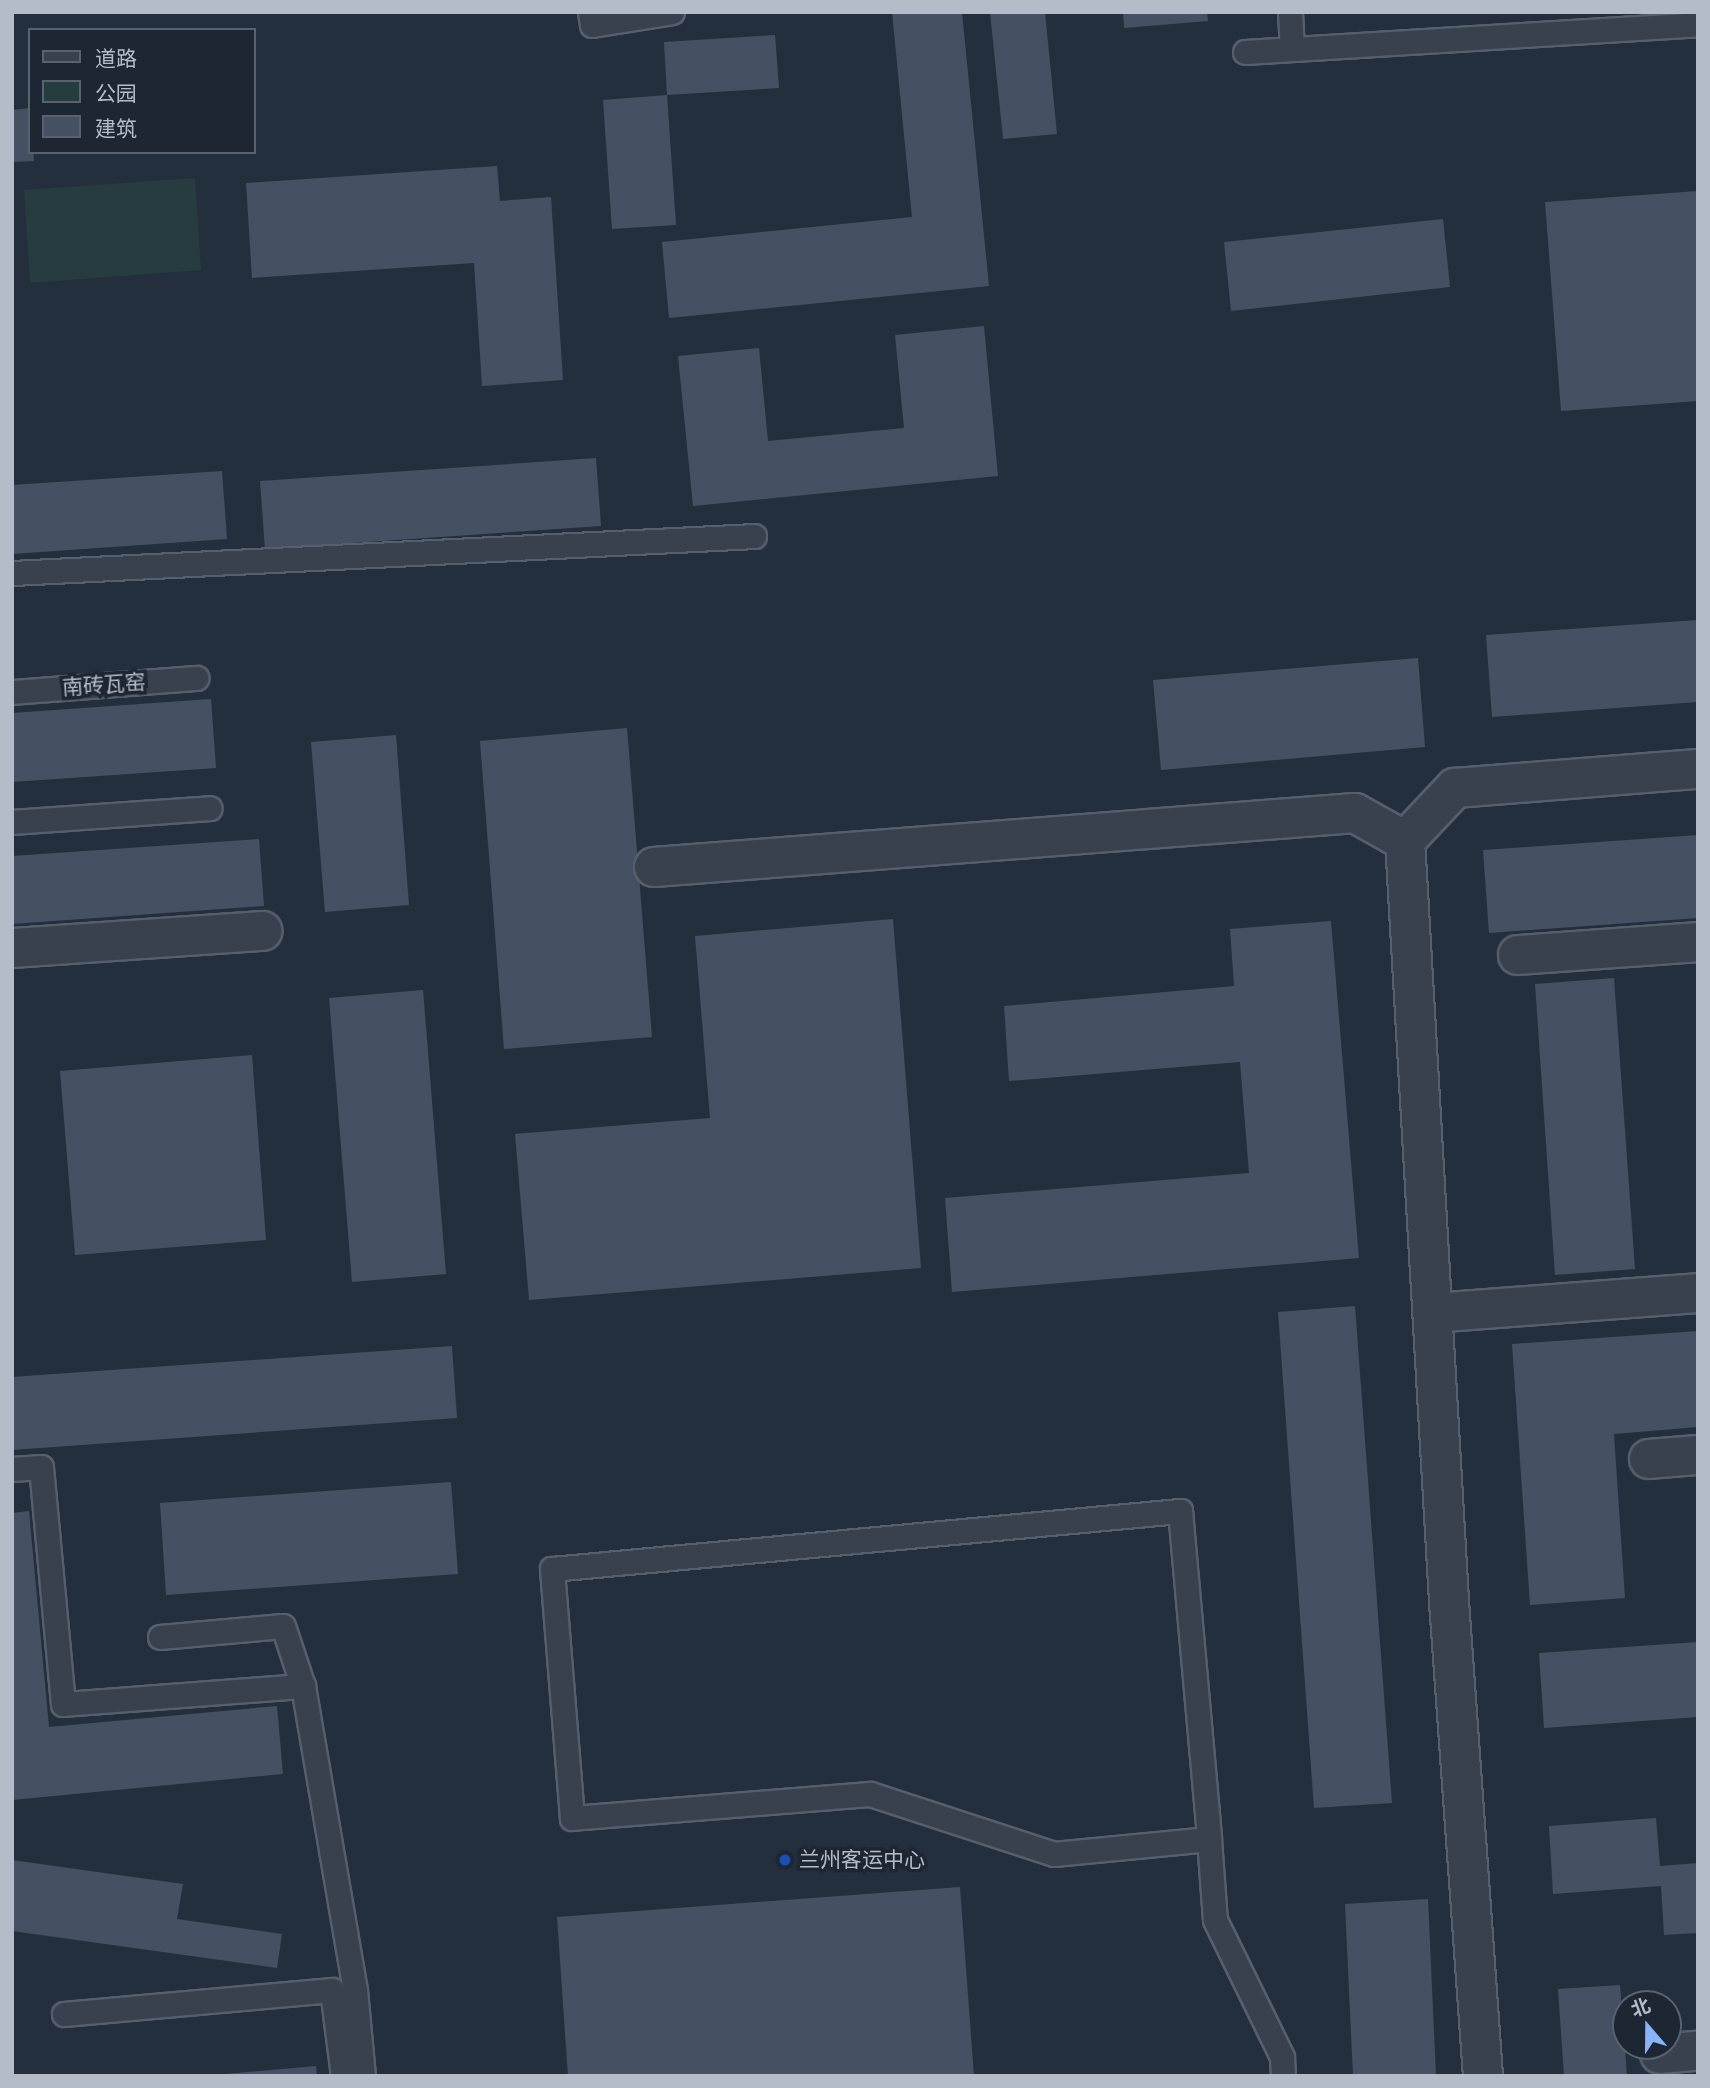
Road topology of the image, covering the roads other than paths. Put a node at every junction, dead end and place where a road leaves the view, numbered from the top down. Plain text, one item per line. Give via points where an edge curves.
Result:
1 (590, 12) edge
2 (672, 12) edge
3 (1290, 12) edge
4 (1698, 24) edge
5 (1292, 49) junction
6 (1245, 52) dead end
7 (754, 537) dead end
8 (12, 573) edge
9 (196, 678) dead end
10 (12, 692) edge
11 (1698, 769) edge
12 (209, 808) dead end
13 (12, 822) edge
14 (1405, 841) junction
15 (654, 867) dead end
16 (262, 932) dead end
17 (1698, 942) edge
18 (12, 948) edge
19 (1518, 955) dead end
20 (1698, 1293) edge
21 (1433, 1313) junction
22 (1698, 1455) edge
23 (1649, 1459) dead end
24 (12, 1469) edge
25 (160, 1637) dead end
26 (303, 1686) junction
27 (1209, 1839) junction
28 (64, 2014) dead end
29 (343, 2076) edge
30 (363, 2076) edge
31 (1283, 2076) edge
32 (1483, 2076) edge

1 - 2 lane via 593,25
3 - 5 lane
4 - 5 lane
5 - 6 lane
7 - 8 lane
9 - 10 lane, 南砖瓦窑
11 - 14 street via 1455,788
12 - 13 lane
14 - 15 street via 1355,813
14 - 21 street
16 - 18 street
17 - 19 street
20 - 21 street
21 - 32 street
22 - 23 street
24 - 26 lane via 41,1467 63,1704
25 - 26 lane via 283,1626
26 - 30 lane via 355,1990
27 - 27 lane via 1180,1511 552,1569 572,1818 870,1794 1054,1854
27 - 31 lane via 1215,1920 1282,2057
28 - 29 lane via 332,1990

